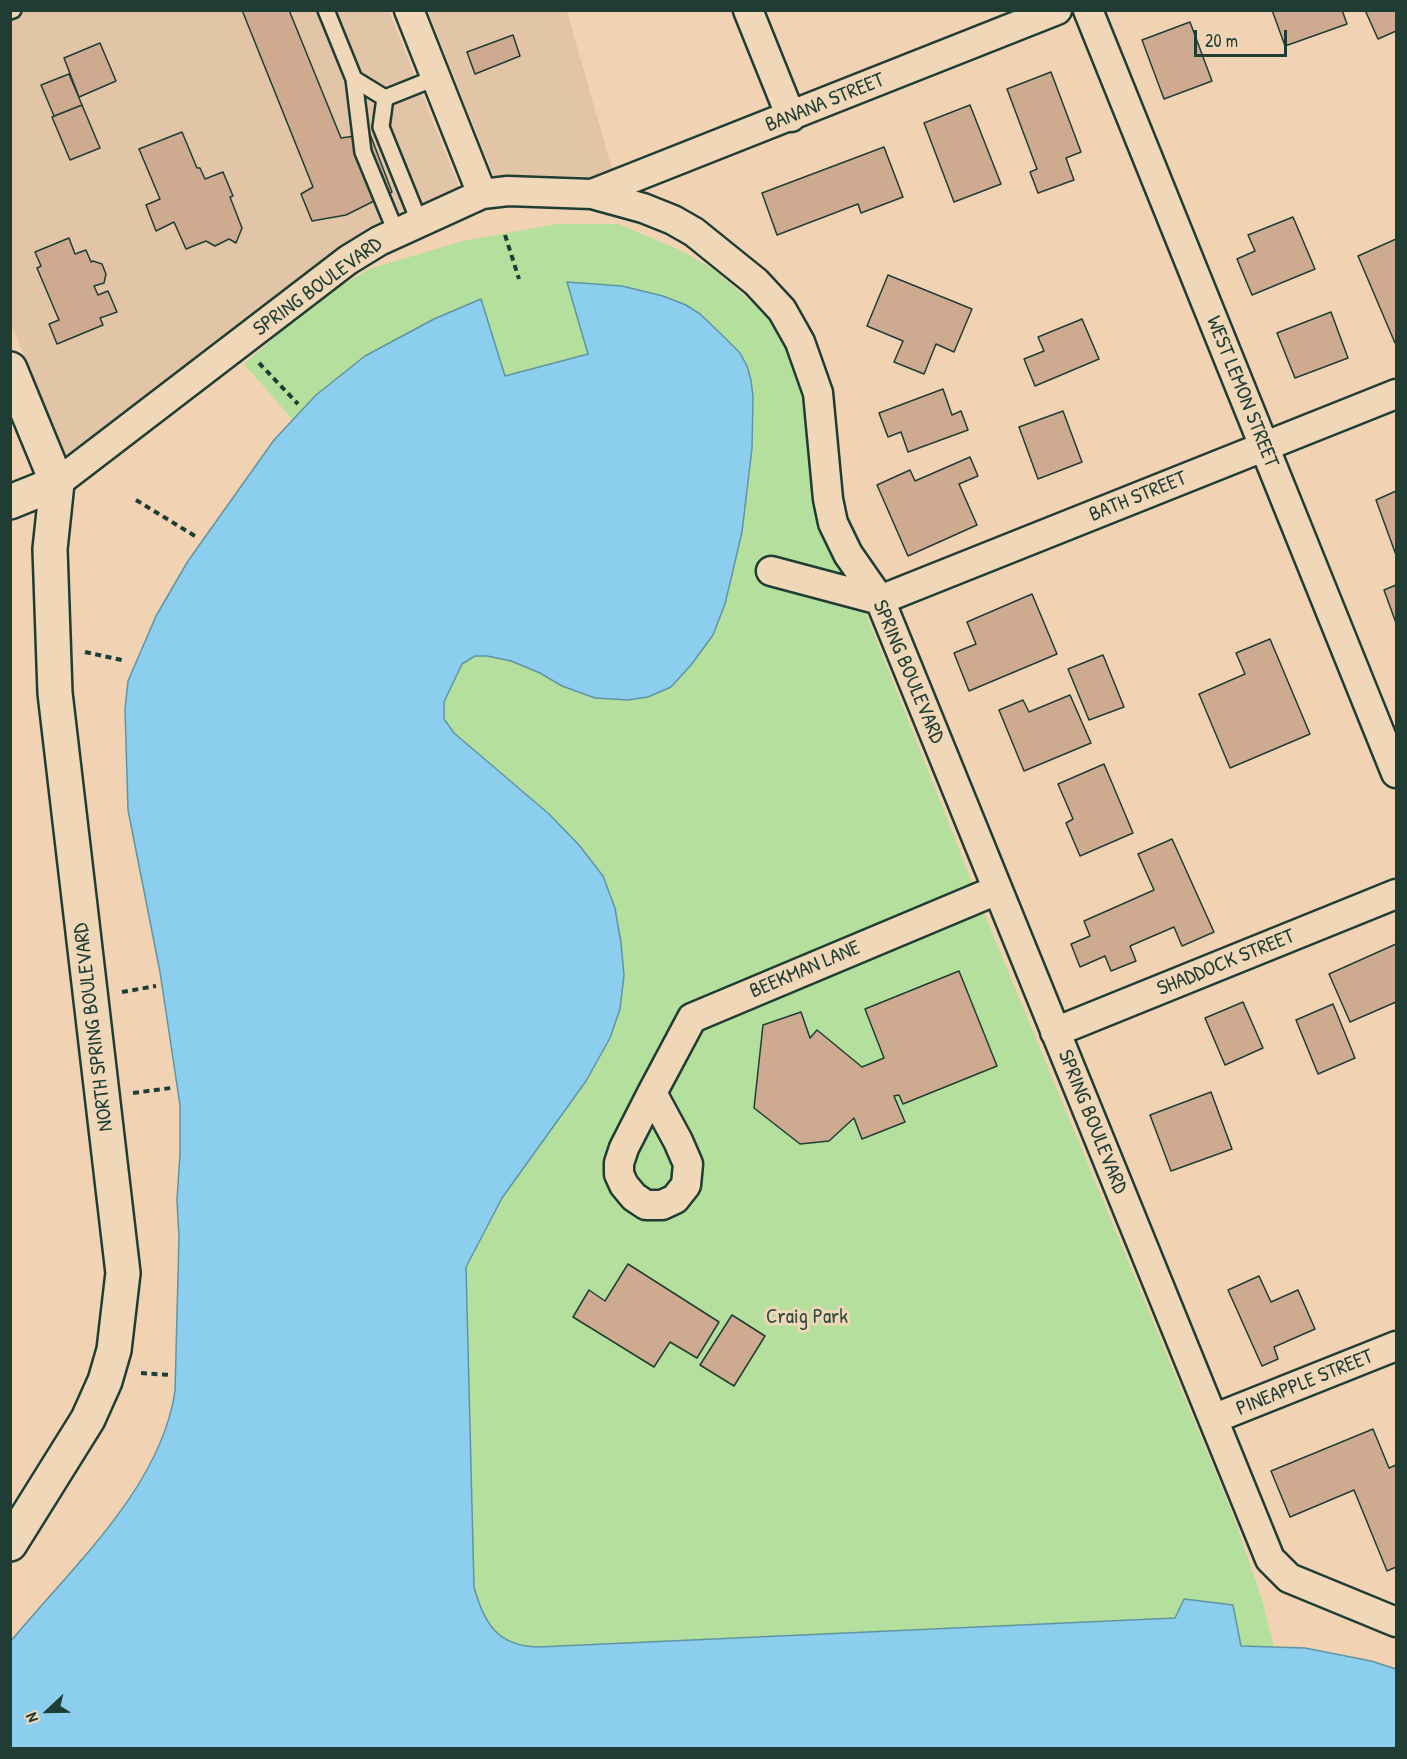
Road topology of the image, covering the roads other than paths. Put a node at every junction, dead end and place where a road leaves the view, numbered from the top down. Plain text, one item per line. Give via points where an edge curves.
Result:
1 (326, 10) edge
2 (748, 10) edge
3 (1057, 10) edge
4 (1088, 10) edge
5 (413, 12) edge
6 (435, 78) junction
7 (354, 79) junction
8 (385, 98) junction
9 (791, 117) junction
10 (482, 194) junction
11 (592, 194) junction
12 (408, 226) junction
13 (10, 369) edge
14 (1396, 394) edge
15 (1264, 447) junction
16 (57, 483) junction
17 (10, 502) edge
18 (771, 571) dead end
19 (880, 600) junction
20 (1396, 773) edge
21 (997, 890) junction
22 (1396, 894) edge
23 (1055, 1032) junction
24 (652, 1093) dead end
25 (1396, 1346) edge
26 (1213, 1419) junction
27 (10, 1544) edge
28 (1396, 1622) edge

1 - 7 lane
2 - 9 street
3 - 9 street, BANANA STREET
4 - 15 street, WEST LEMON STREET
5 - 6 street
6 - 8 lane
6 - 10 street
7 - 8 lane
7 - 12 lane via 363,152
8 - 12 lane via 381,128
9 - 11 street, BANANA STREET
10 - 11 street, SPRING BOULEVARD
10 - 12 street, SPRING BOULEVARD
11 - 19 street, SPRING BOULEVARD via 643,208 694,232 756,282 782,310 800,342 818,393 833,522 840,540
12 - 16 street, SPRING BOULEVARD via 348,260
13 - 16 street
14 - 15 street, BATH STREET
15 - 19 street, BATH STREET
15 - 20 street, WEST LEMON STREET
16 - 17 street
16 - 27 street, NORTH SPRING BOULEVARD via 50,549 55,693 123,1273 114,1350 105,1381 88,1419
18 - 19 street
19 - 21 street, SPRING BOULEVARD
21 - 23 street, SPRING BOULEVARD
21 - 24 street, BEEKMAN LANE via 692,1018
22 - 23 street, SHADDOCK STREET
23 - 26 street, SPRING BOULEVARD
25 - 26 street, PINEAPPLE STREET
26 - 28 street, SPRING BOULEVARD via 1270,1559 1289,1578

